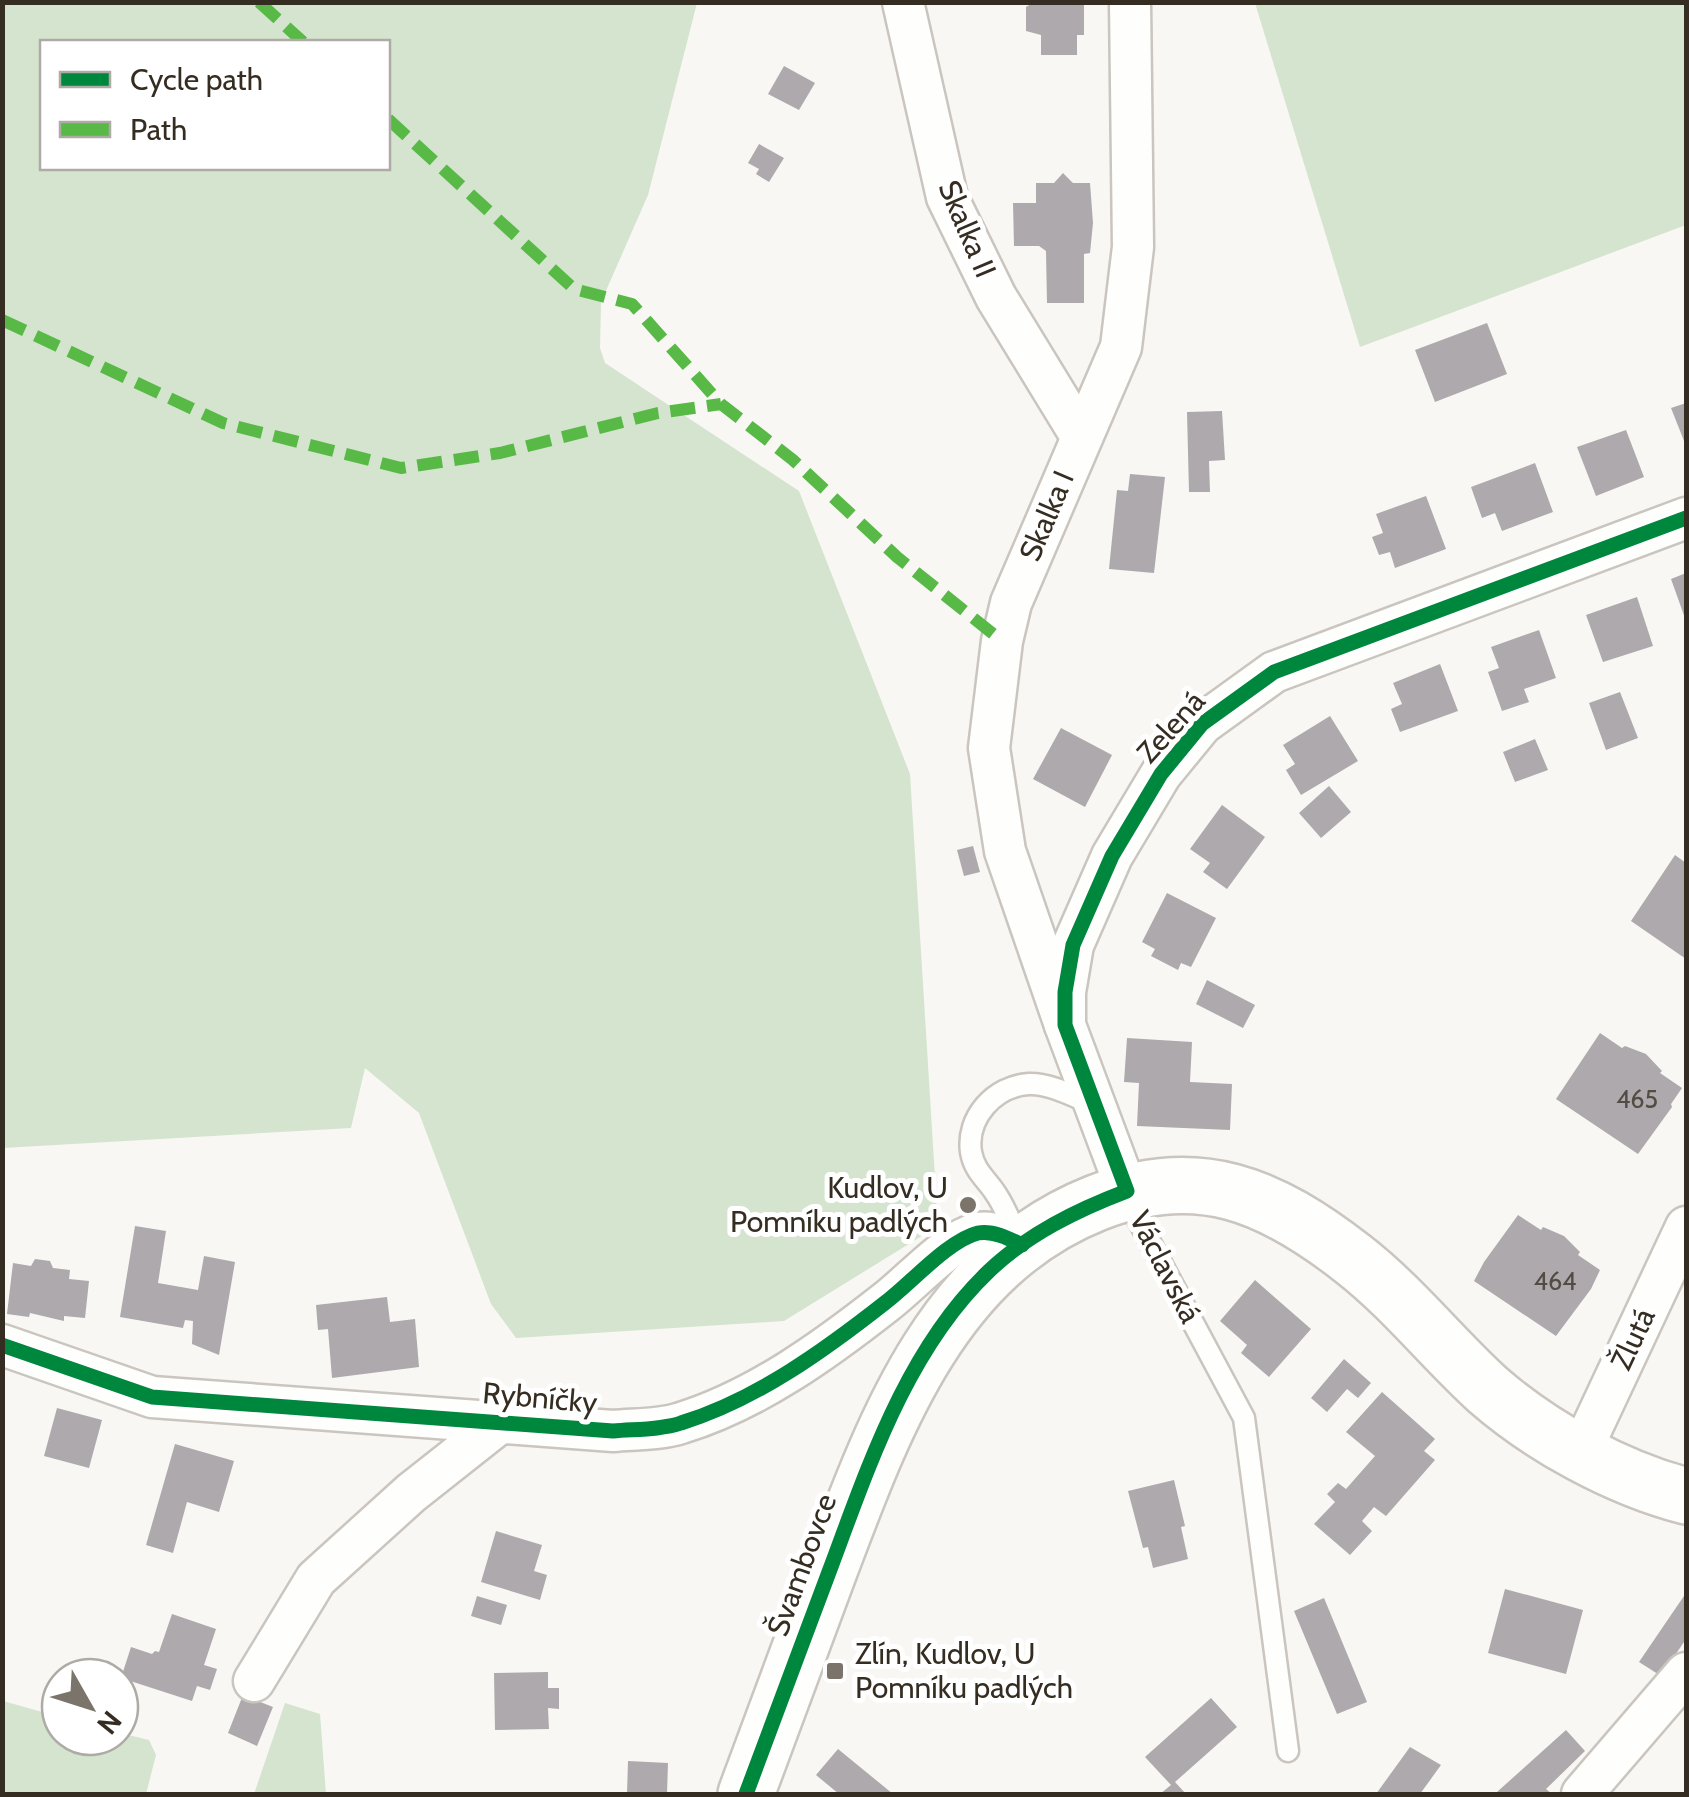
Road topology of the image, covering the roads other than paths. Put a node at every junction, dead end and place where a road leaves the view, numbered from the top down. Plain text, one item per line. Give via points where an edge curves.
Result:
1 (903, 2) edge
2 (1130, 2) edge
3 (1082, 436) junction
4 (1686, 518) edge
5 (1065, 1024) junction
6 (1097, 1106) junction
7 (1127, 1191) junction
8 (1686, 1227) edge
9 (1022, 1245) junction
10 (2, 1345) edge
11 (500, 1422) junction
12 (1581, 1451) junction
13 (1686, 1496) edge
14 (1686, 1673) edge
15 (254, 1681) dead end
16 (1288, 1751) dead end
17 (746, 1794) edge
18 (1582, 1794) edge

1 - 3 street, Skalka II via 947,197 996,297
2 - 3 street, Skalka I via 1133,247 1120,347
3 - 5 street, Skalka I via 1011,603 988,748 1005,851
4 - 5 street, Zelená via 1274,672 1202,724 1161,774 1083,918 1072,945
5 - 6 street, Zelená
6 - 7 street, Zelená
6 - 9 lane via 1031,1084 1005,1089 982,1108 971,1153
7 - 9 street, Švambovce via 1074,1212
7 - 12 street, Václavská via 1200,1185 1281,1209 1358,1262 1490,1391
7 - 16 lane, Václavská via 1244,1418
8 - 12 street, Žlutá
9 - 11 street, Rybníčky via 980,1232 958,1243 792,1369 737,1402 678,1425 613,1431
9 - 17 street, Švambovce via 964,1297 921,1359 866,1475
10 - 11 street, Rybníčky via 152,1397
11 - 15 street, Rybníčky via 316,1579
12 - 13 street, Václavská
14 - 18 street

